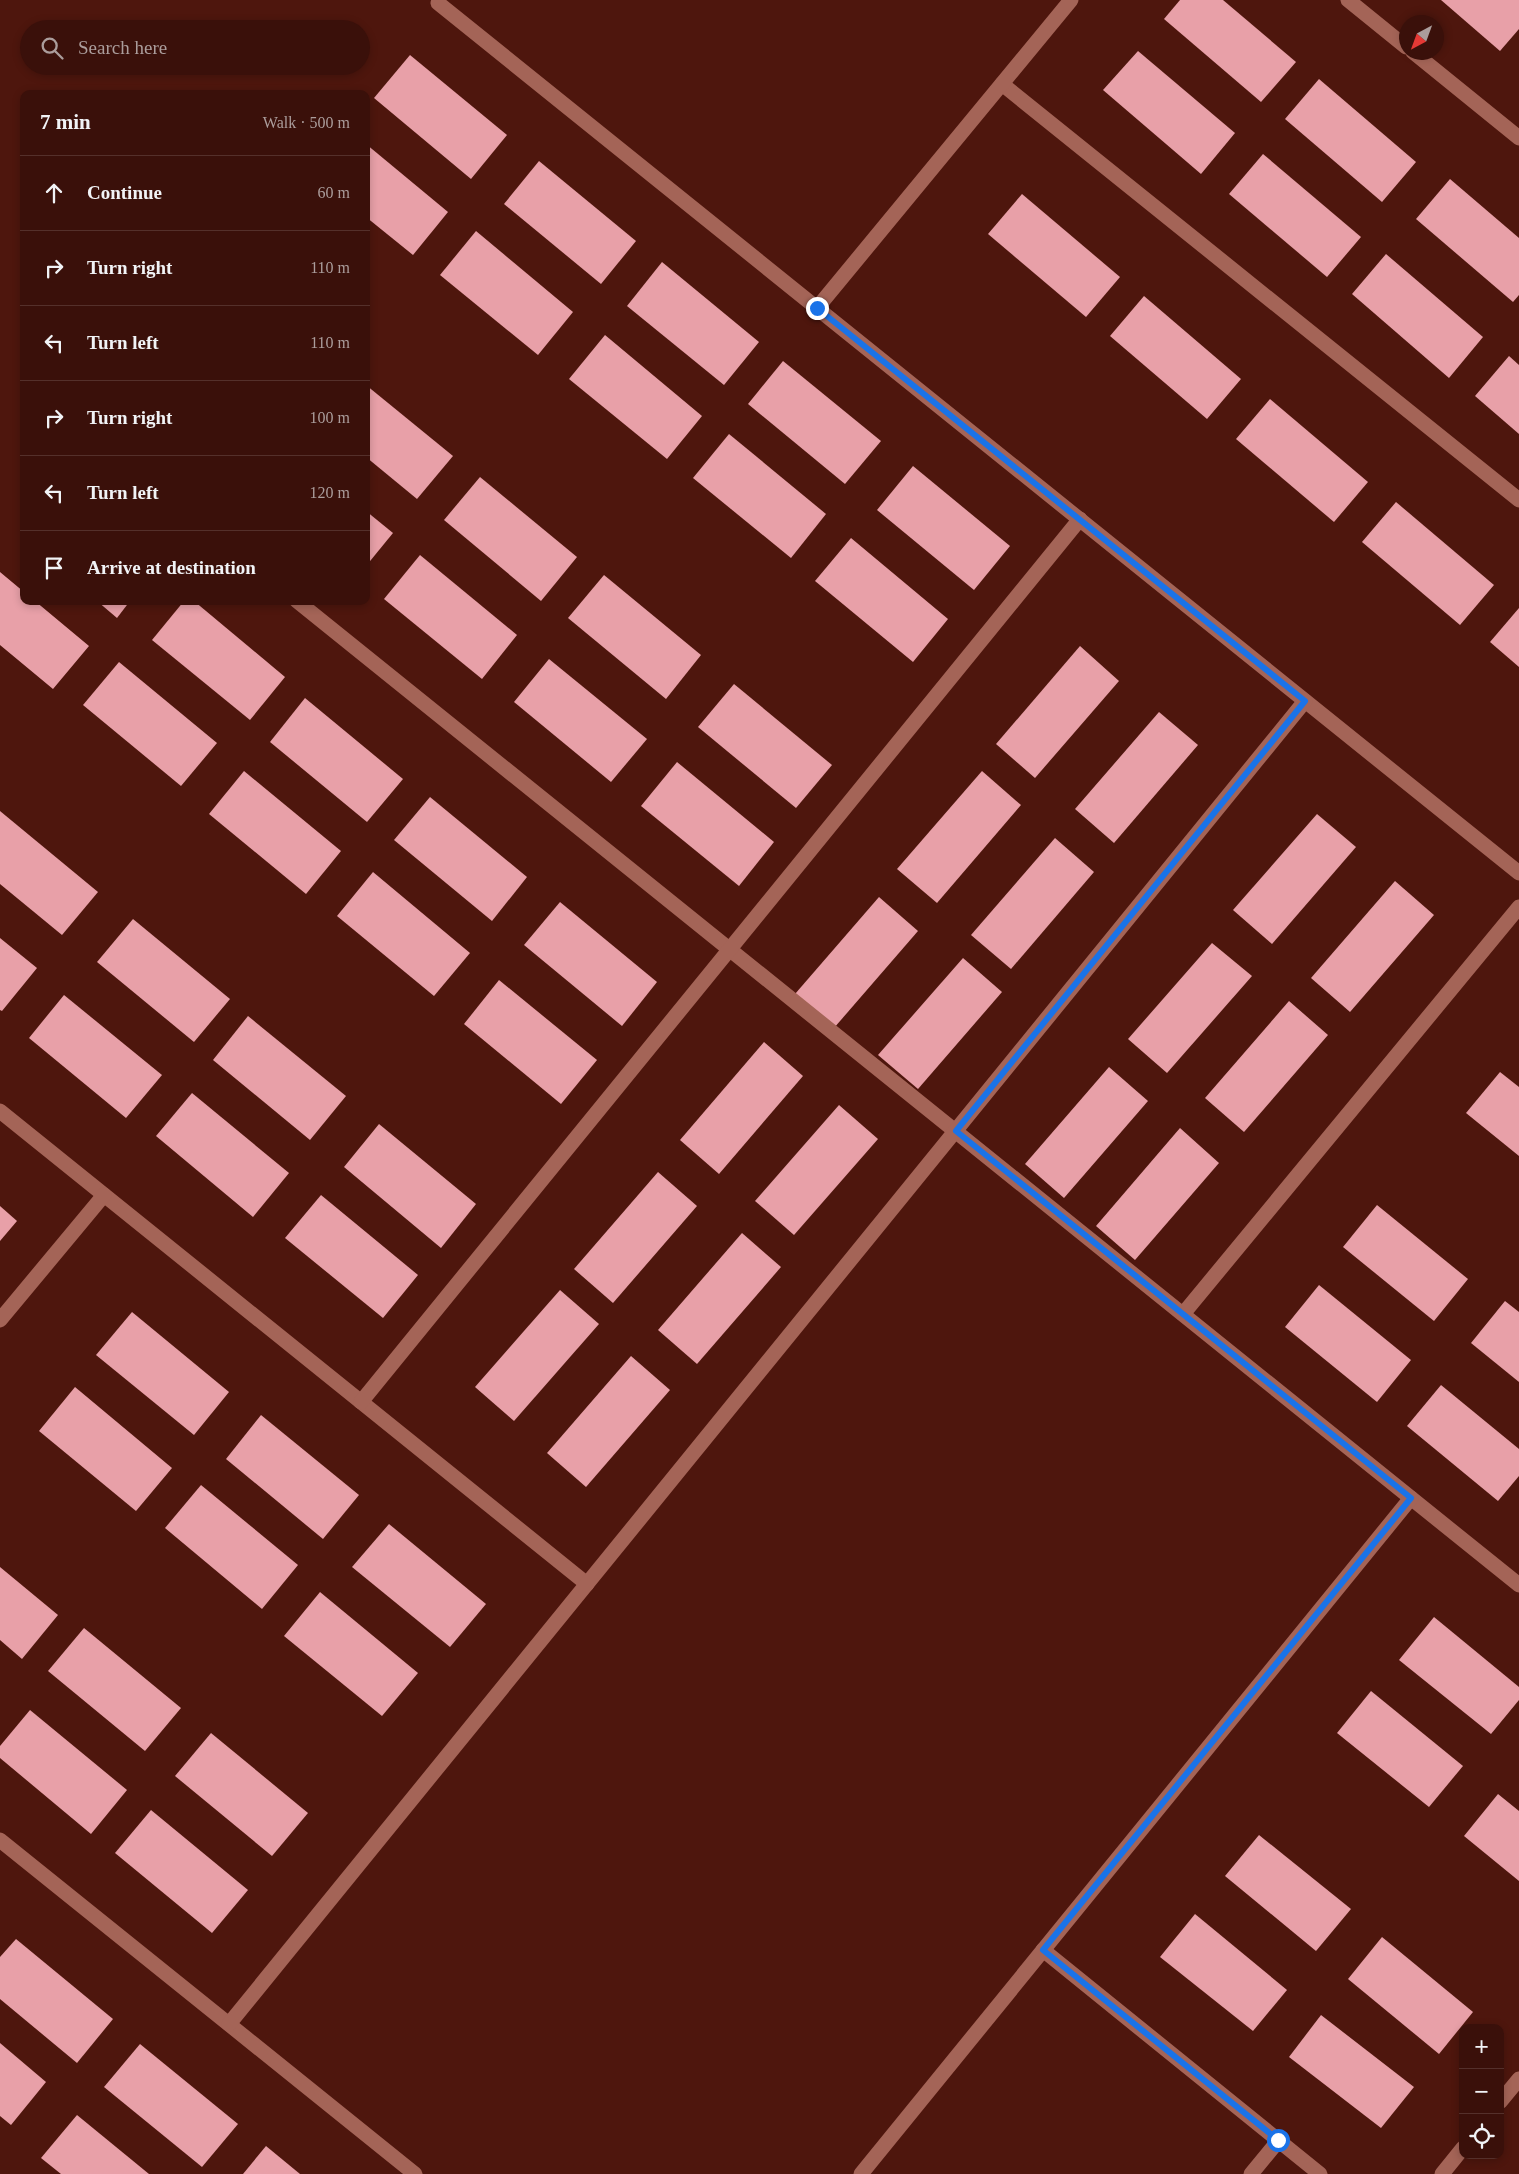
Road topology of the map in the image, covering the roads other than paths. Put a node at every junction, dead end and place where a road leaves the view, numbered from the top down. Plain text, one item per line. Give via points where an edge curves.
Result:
1 (1071, 0) edge
2 (1348, 0) edge
3 (438, 3) dead end
4 (1399, 41) edge
5 (1423, 60) edge
6 (1002, 84) junction
7 (1519, 138) edge
8 (817, 308) junction
9 (1519, 500) edge
10 (1080, 519) junction
11 (303, 605) edge
12 (1305, 701) junction
13 (1519, 873) edge
14 (1519, 907) edge
15 (730, 949) junction
16 (0, 1111) edge
17 (956, 1131) junction
18 (104, 1195) junction
19 (1183, 1314) junction
20 (0, 1320) edge
21 (361, 1402) junction
22 (1411, 1498) junction
23 (587, 1584) junction
24 (1519, 1585) edge
25 (0, 1840) edge
26 (1043, 1950) junction
27 (229, 2024) junction
28 (1519, 2079) edge
29 (1504, 2097) edge
30 (1278, 2140) junction
31 (1459, 2153) edge
32 (415, 2174) edge
33 (861, 2174) edge
34 (1251, 2174) edge
35 (1320, 2174) edge
36 (1442, 2174) edge

1 - 6 lane
2 - 4 lane
3 - 8 lane
5 - 7 lane
6 - 8 lane
6 - 9 lane
8 - 10 lane
10 - 12 lane
10 - 15 lane
11 - 15 lane
12 - 13 lane
12 - 17 lane
14 - 19 lane
15 - 17 lane
15 - 21 lane
16 - 18 lane
17 - 19 lane
17 - 23 lane
18 - 20 lane
18 - 21 lane
19 - 22 lane
21 - 23 lane
22 - 24 lane
22 - 26 lane
23 - 27 lane
25 - 27 lane
26 - 30 lane
26 - 33 lane
27 - 32 lane
28 - 29 lane
30 - 34 lane
30 - 35 lane
31 - 36 lane

